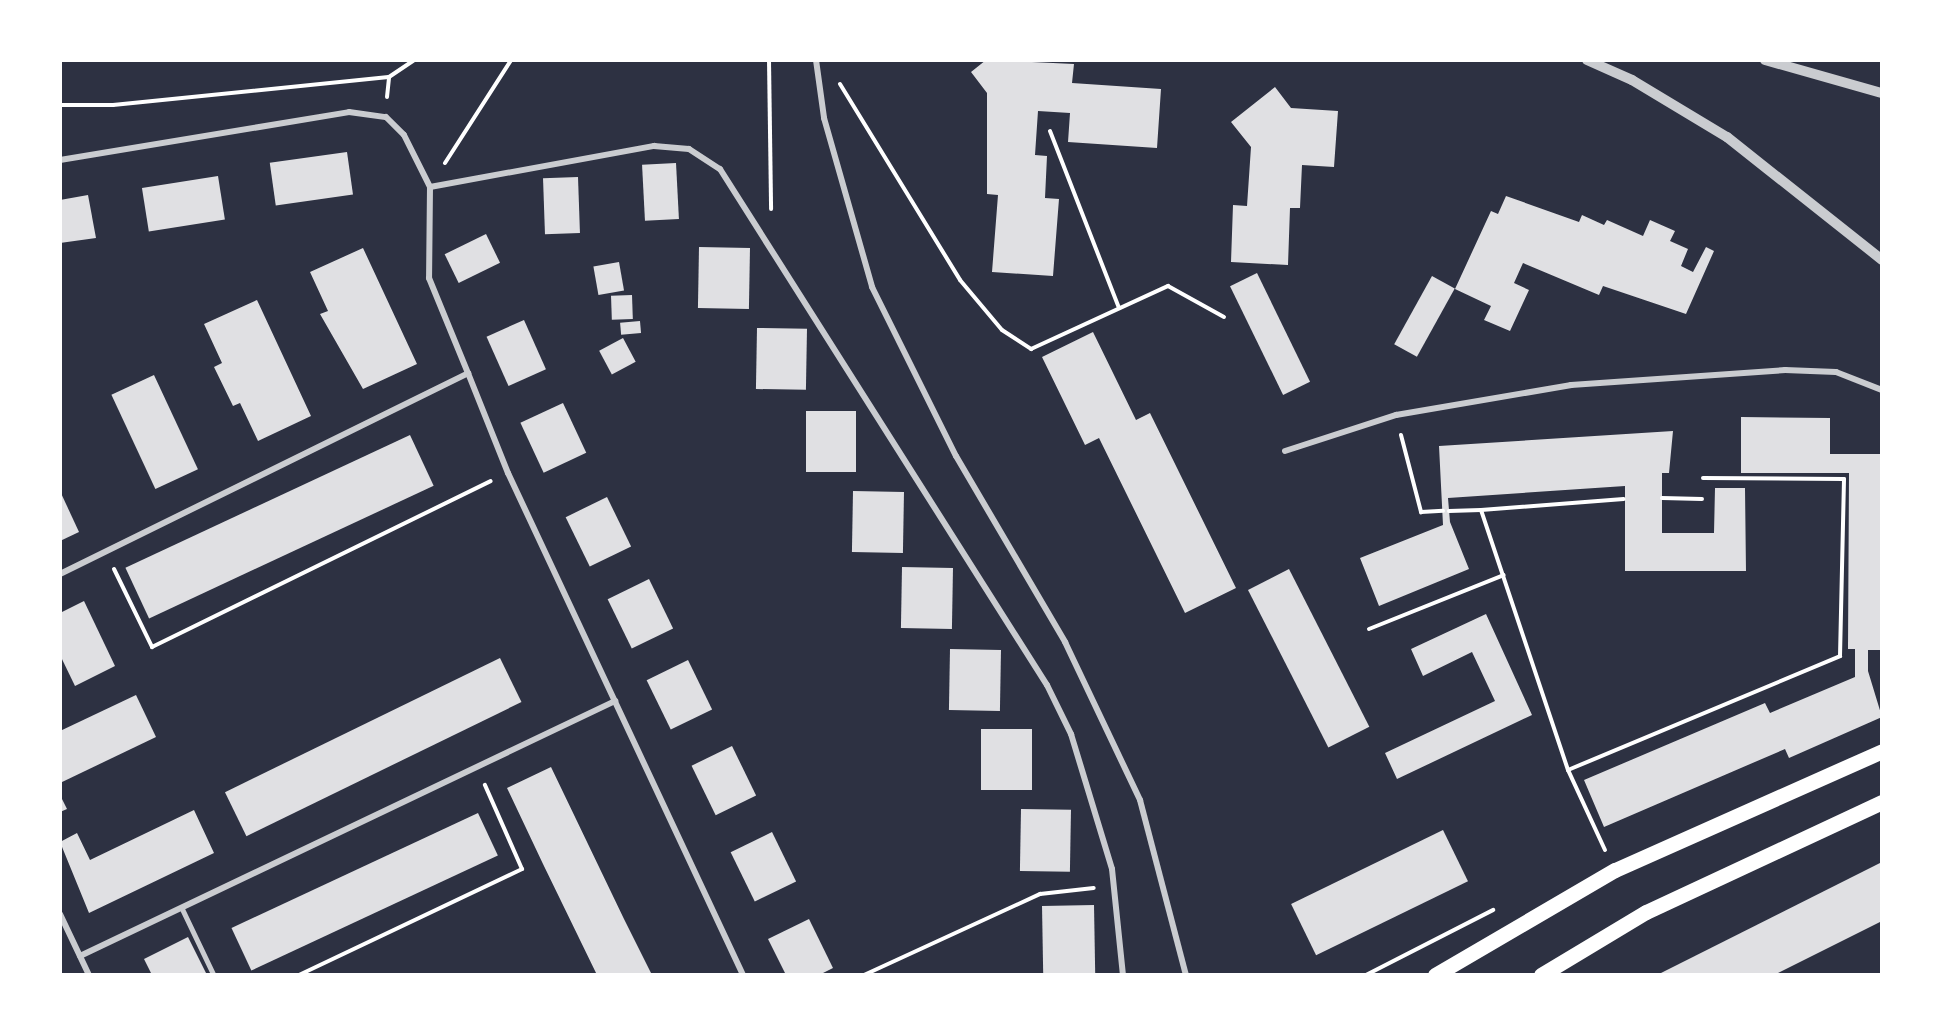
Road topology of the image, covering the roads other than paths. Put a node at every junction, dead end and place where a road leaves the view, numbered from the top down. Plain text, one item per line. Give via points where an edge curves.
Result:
1 (816, 60) edge
2 (1587, 60) edge
3 (1765, 60) edge
4 (1882, 93) edge
5 (60, 160) edge
6 (430, 187) junction
7 (1882, 260) edge
8 (468, 373) junction
9 (1882, 390) edge
10 (1285, 451) dead end
11 (60, 574) edge
12 (615, 701) junction
13 (1882, 751) edge
14 (1882, 802) edge
15 (182, 908) junction
16 (60, 914) edge
17 (80, 956) junction
18 (90, 975) edge
19 (214, 975) edge
20 (743, 975) edge
21 (1123, 975) edge
22 (1186, 975) edge
23 (1435, 975) edge
24 (1542, 975) edge

1 - 22 street via 824,118 872,287 956,456 1065,642 1140,800
2 - 7 street via 1632,80 1727,136
3 - 4 street
5 - 6 street via 349,112 386,117 404,135
6 - 8 street via 429,278
6 - 21 street via 654,146 689,149 720,169 1047,685 1071,734 1118,892
8 - 11 street
8 - 12 street via 508,473
9 - 10 street via 1836,372 1785,370 1572,385 1396,415
12 - 15 street
12 - 20 street
13 - 23 main road via 1615,870
14 - 24 main road via 1646,912
15 - 17 street
15 - 19 lane
16 - 17 street
17 - 18 street

